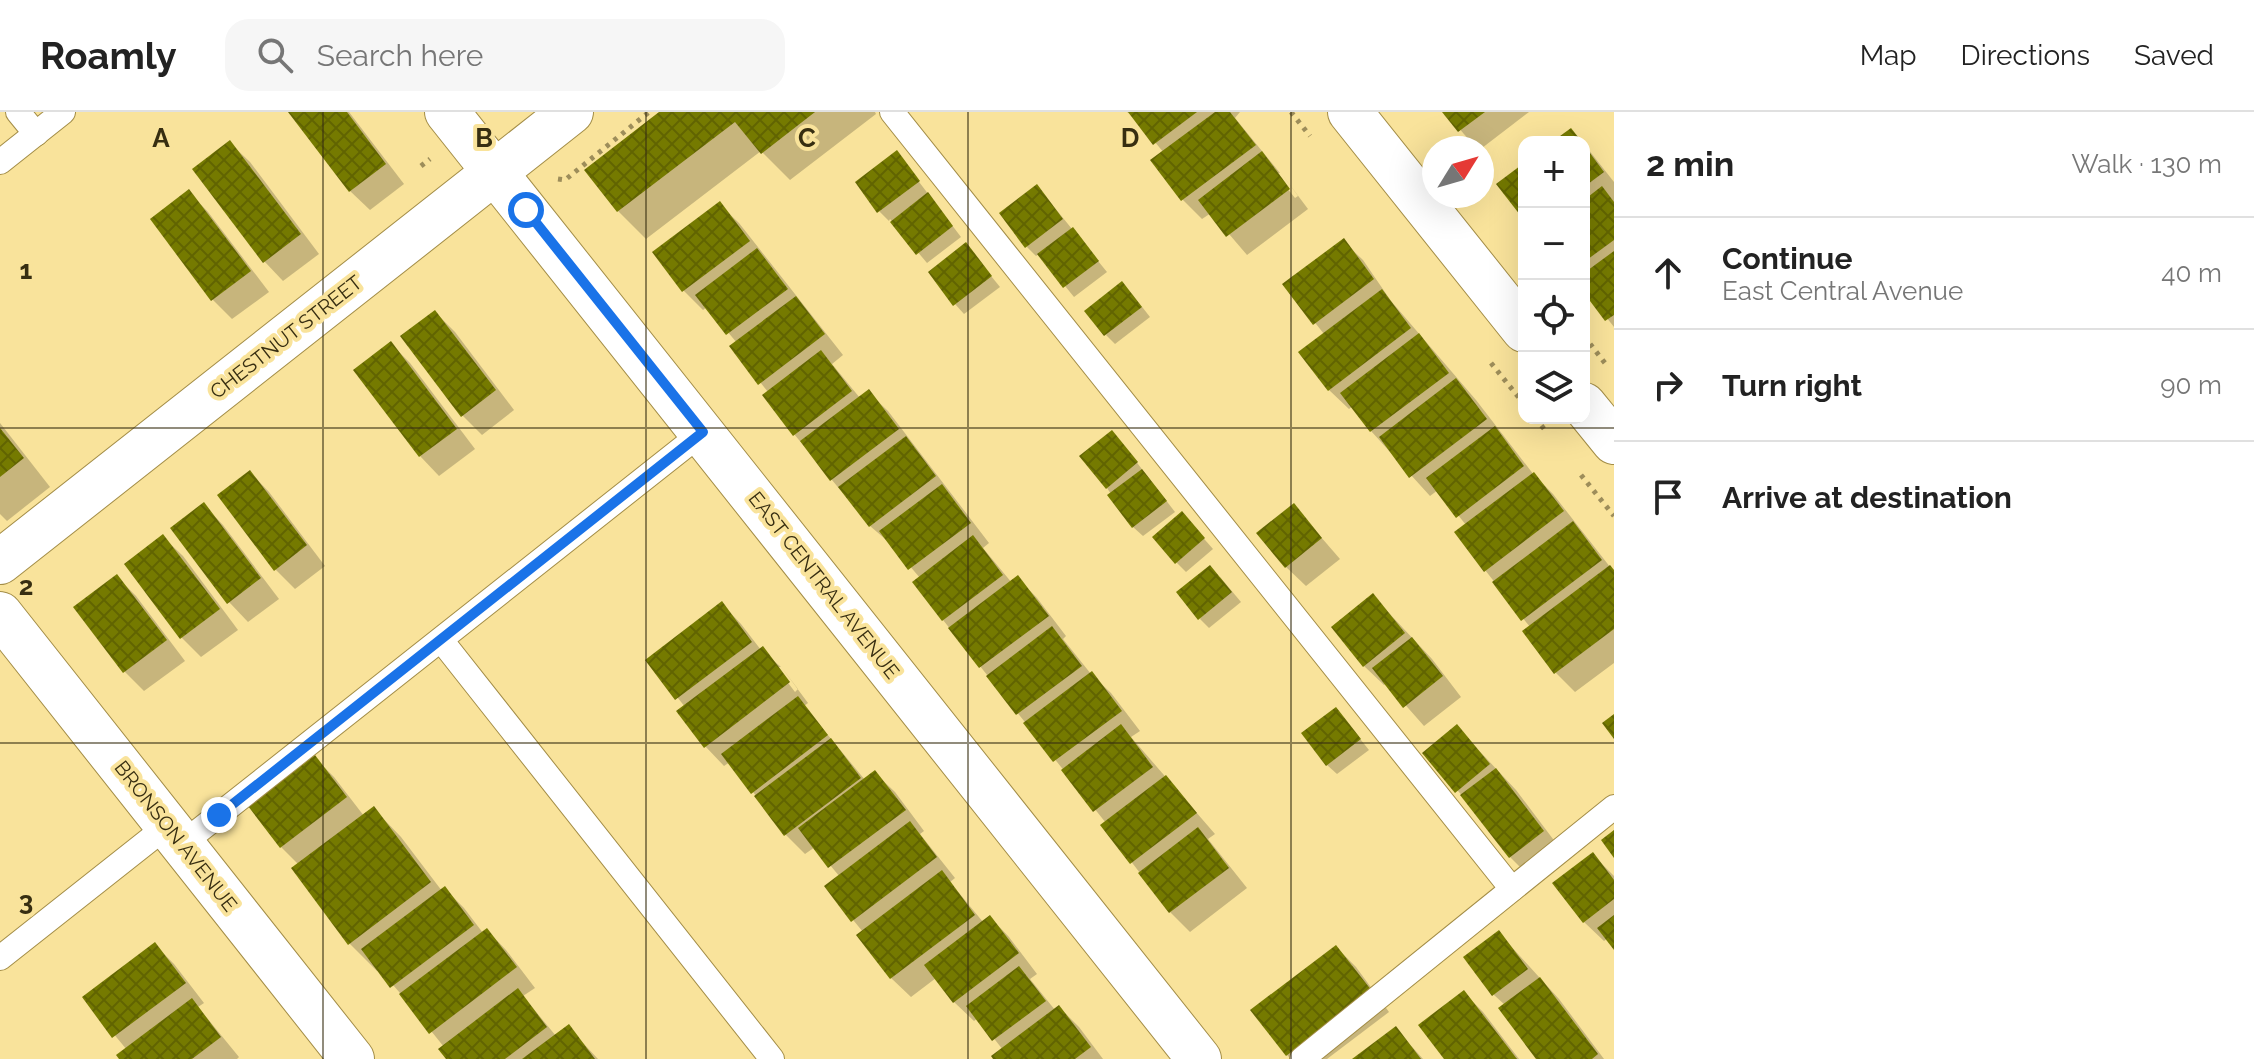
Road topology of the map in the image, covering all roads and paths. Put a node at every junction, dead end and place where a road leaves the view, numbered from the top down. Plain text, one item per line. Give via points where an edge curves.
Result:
1 (18, 112) edge
2 (63, 112) edge
3 (447, 112) edge
4 (571, 112) edge
5 (649, 112) edge
6 (892, 112) edge
7 (1350, 112) edge
8 (36, 134) junction
9 (0, 162) edge
10 (496, 173) junction
11 (565, 180) dead end
12 (1518, 322) edge
13 (1590, 344) edge
14 (1614, 374) edge
15 (1590, 412) edge
16 (703, 432) junction
17 (1614, 442) edge
18 (0, 562) edge
19 (0, 614) edge
20 (441, 640) junction
21 (1614, 807) edge
22 (175, 835) junction
23 (1512, 889) junction
24 (0, 958) edge
25 (352, 1059) edge
26 (772, 1059) edge
27 (1199, 1059) edge
28 (1302, 1059) edge

1 - 8 lane
2 - 8 lane
3 - 10 street, EAST CENTRAL AVENUE
4 - 10 street, CHESTNUT STREET
5 - 11 path
6 - 23 lane
7 - 12 street
8 - 9 lane
10 - 16 street, EAST CENTRAL AVENUE
10 - 18 street, CHESTNUT STREET
13 - 14 path
15 - 17 street
16 - 20 lane
16 - 27 street, EAST CENTRAL AVENUE
19 - 22 street, BRONSON AVENUE
20 - 22 lane
20 - 26 lane
21 - 23 lane
22 - 24 lane
22 - 25 street, BRONSON AVENUE
23 - 28 lane

